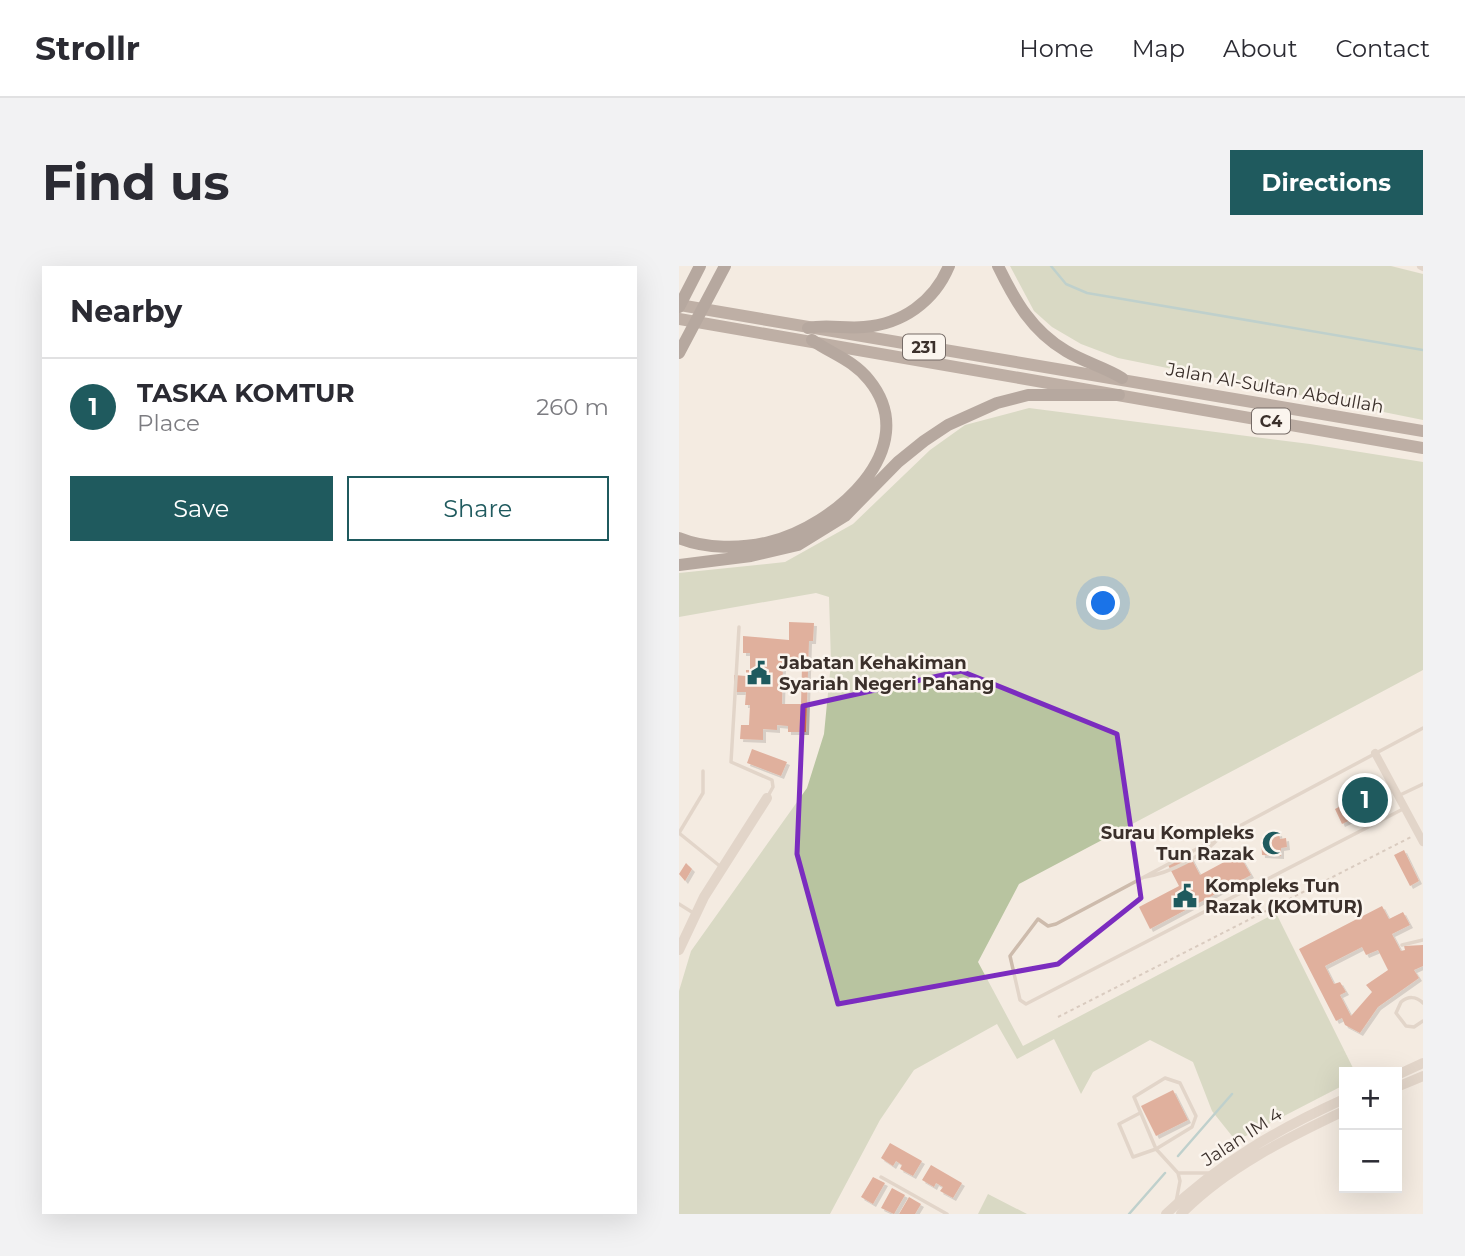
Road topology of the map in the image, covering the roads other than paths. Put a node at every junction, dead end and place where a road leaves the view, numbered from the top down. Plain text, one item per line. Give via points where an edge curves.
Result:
1 (700, 266) edge
2 (725, 266) edge
3 (949, 266) edge
4 (998, 266) edge
5 (679, 306) edge
6 (679, 319) edge
7 (726, 321) junction
8 (810, 334) junction
9 (679, 353) edge
10 (1122, 378) junction
11 (1119, 395) junction
12 (1423, 431) edge
13 (1423, 448) edge
14 (679, 538) edge
15 (679, 565) edge
16 (739, 627) dead end
17 (1423, 728) edge
18 (1375, 753) junction
19 (703, 771) dead end
20 (1423, 784) edge
21 (1398, 796) junction
22 (767, 798) joint
23 (1405, 808) junction
24 (1423, 842) edge
25 (722, 868) junction
26 (679, 903) edge
27 (695, 914) junction
28 (1423, 940) edge
29 (1402, 945) dead end
30 (679, 950) edge
31 (1423, 1003) edge
32 (1423, 1021) edge
33 (1423, 1063) edge
34 (1402, 1073) edge
35 (1423, 1076) edge
36 (1402, 1085) edge
37 (1339, 1101) edge
38 (1140, 1113) junction
39 (1339, 1114) edge
40 (1156, 1149) junction
41 (1214, 1172) junction
42 (1178, 1173) junction
43 (881, 1177) dead end
44 (1178, 1210) edge
45 (947, 1214) edge
46 (1166, 1214) edge

1 - 5 highway
2 - 9 highway
3 - 8 highway via 929,298 908,314 887,324
4 - 10 highway via 1022,312 1039,331 1068,352
5 - 7 main road, 231
6 - 7 main road, 231
7 - 8 main road, 231
8 - 10 main road, 231
8 - 11 main road, 231
8 - 14 highway via 858,368 879,398 885,436 873,471 830,514 786,537 740,547
10 - 12 main road, Jalan Al-Sultan Abdullah / C4
11 - 13 main road, Jalan Al-Sultan Abdullah / C4
11 - 15 highway via 1028,395 997,403 947,425 924,441 845,516 810,540 774,552
16 - 22 lane via 731,762 772,780
17 - 18 lane
18 - 21 street
18 - 23 lane via 1224,833 1211,847 1159,875 1141,877 1056,924 1048,926 1038,919 1010,956 1020,1000 1026,1004
19 - 25 lane via 703,793 680,833
20 - 21 lane
21 - 23 street
22 - 25 street
23 - 24 street
25 - 27 street
26 - 27 lane
27 - 30 street
28 - 29 lane
31 - 32 lane via 1408,998 1396,1013 1406,1026
33 - 34 street
35 - 36 street
37 - 41 street, Jalan IM 4 via 1281,1128
38 - 40 lane
38 - 40 lane via 1119,1124 1133,1157
38 - 40 lane via 1134,1097 1137,1093 1165,1078 1180,1083 1196,1116 1192,1127
39 - 44 street, Jalan IM 4 via 1250,1161
40 - 42 lane
41 - 42 lane
41 - 44 street, Jalan IM 4
42 - 44 lane
43 - 45 lane
44 - 46 street, Jalan IM 4

